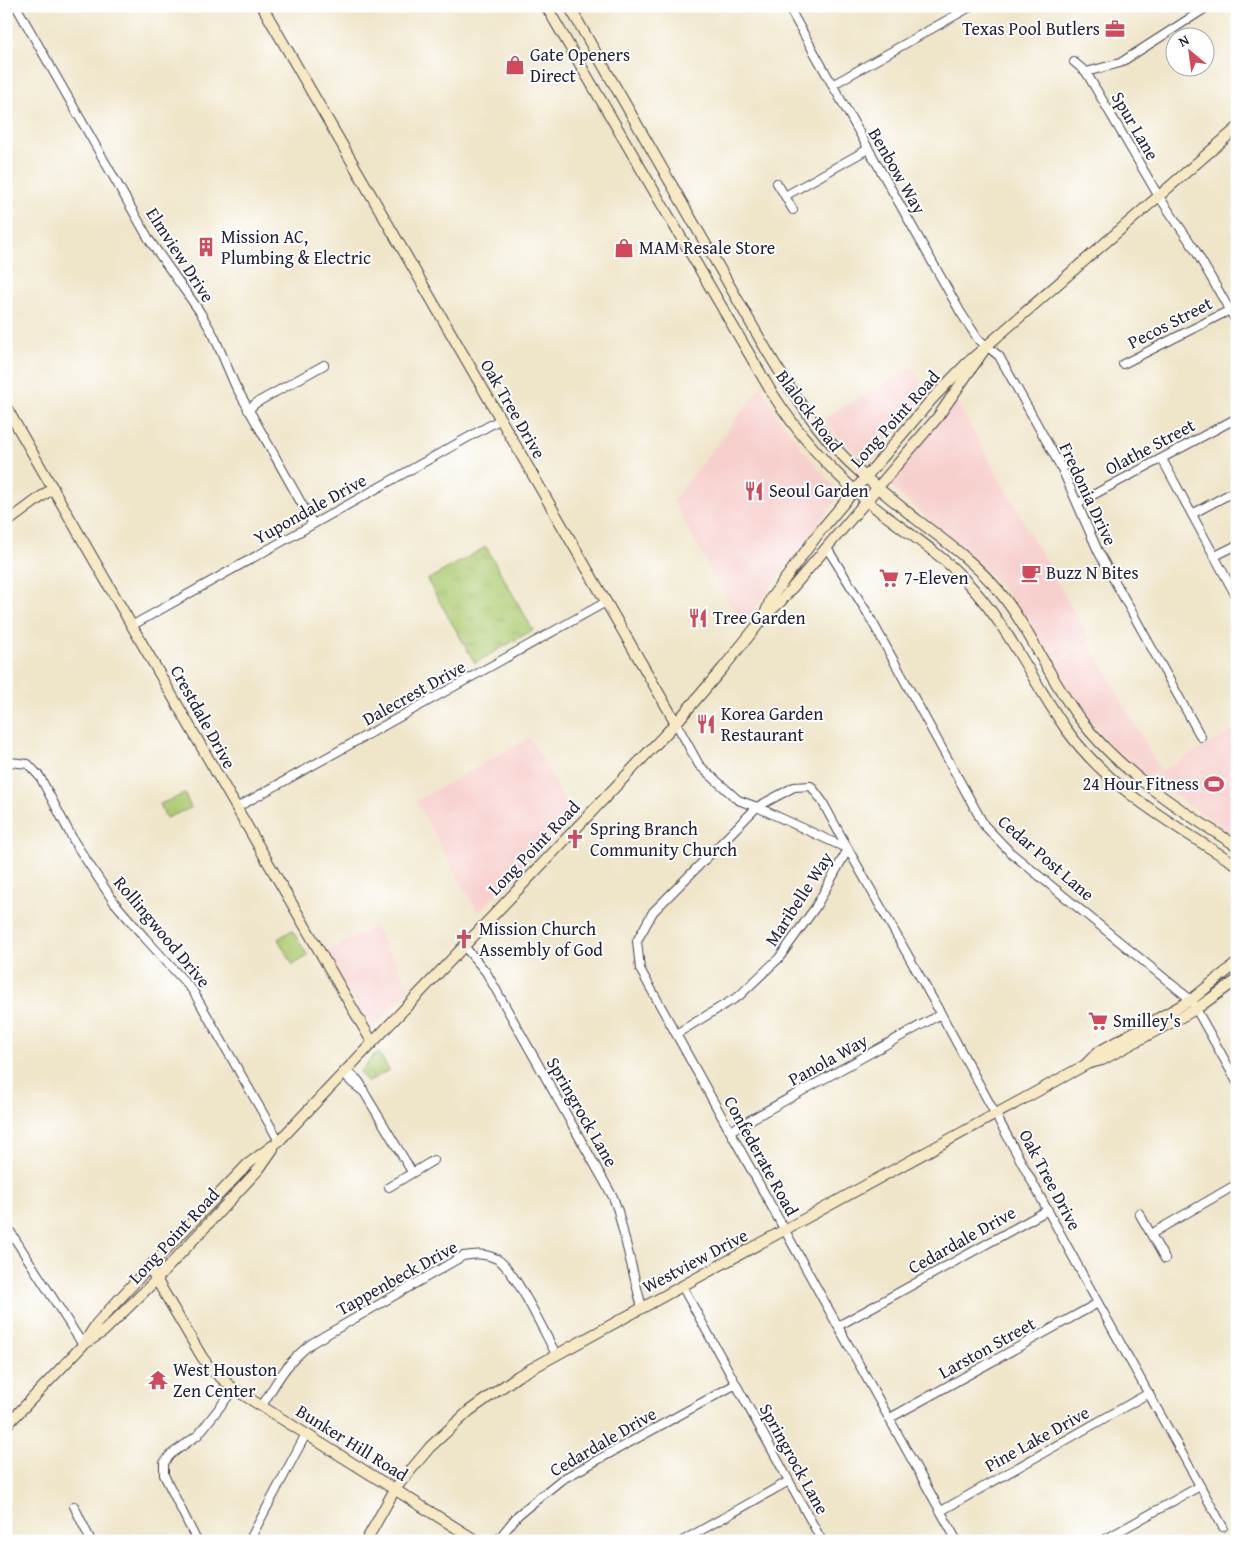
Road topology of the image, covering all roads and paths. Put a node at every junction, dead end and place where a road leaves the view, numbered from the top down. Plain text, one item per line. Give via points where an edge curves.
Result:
1 (16, 6) edge
2 (262, 6) edge
3 (546, 6) edge
4 (788, 6) edge
5 (972, 6) edge
6 (1209, 6) edge
7 (570, 9) edge
8 (555, 21) junction
9 (1074, 62) dead end
10 (1086, 72) junction
11 (832, 85) junction
12 (636, 123) junction
13 (1237, 128) edge
14 (620, 133) junction
15 (868, 149) junction
16 (777, 183) dead end
17 (1158, 195) junction
18 (785, 196) junction
19 (793, 210) dead end
20 (692, 220) junction
21 (678, 233) junction
22 (741, 306) junction
23 (1230, 310) junction
24 (725, 315) junction
25 (1237, 323) edge
26 (987, 346) junction
27 (1123, 364) dead end
28 (324, 365) dead end
29 (788, 384) junction
30 (772, 393) junction
31 (6, 407) edge
32 (248, 410) junction
33 (1237, 418) edge
34 (501, 420) junction
35 (1162, 459) junction
36 (865, 477) junction
37 (53, 488) junction
38 (878, 488) junction
39 (854, 489) junction
40 (1237, 490) edge
41 (867, 501) junction
42 (1078, 503) junction
43 (1192, 514) junction
44 (6, 523) edge
45 (313, 524) junction
46 (1237, 544) edge
47 (827, 548) junction
48 (1215, 556) junction
49 (974, 565) junction
50 (964, 578) junction
51 (1237, 598) edge
52 (606, 602) junction
53 (765, 616) junction
54 (133, 625) junction
55 (1044, 661) junction
56 (1028, 669) junction
57 (676, 723) junction
58 (1201, 737) dead end
59 (6, 764) edge
60 (1125, 767) junction
61 (1114, 781) junction
62 (757, 807) junction
63 (236, 808) junction
64 (1201, 823) junction
65 (1189, 835) junction
66 (1237, 846) edge
67 (848, 849) junction
68 (1237, 865) edge
69 (464, 946) junction
70 (1235, 968) edge
71 (1237, 980) edge
72 (1191, 1000) junction
73 (1196, 1009) junction
74 (941, 1014) junction
75 (676, 1034) junction
76 (372, 1042) junction
77 (1087, 1064) junction
78 (344, 1072) junction
79 (1237, 1082) edge
80 (996, 1114) junction
81 (730, 1131) junction
82 (279, 1140) junction
83 (434, 1160) dead end
84 (412, 1172) junction
85 (1237, 1184) edge
86 (389, 1187) dead end
87 (1048, 1210) junction
88 (1139, 1213) dead end
89 (6, 1225) edge
90 (785, 1231) junction
91 (1151, 1234) junction
92 (1165, 1259) dead end
93 (149, 1267) junction
94 (156, 1280) junction
95 (682, 1286) junction
96 (1098, 1303) junction
97 (642, 1308) junction
98 (838, 1326) junction
99 (83, 1345) junction
100 (556, 1354) junction
101 (736, 1384) junction
102 (234, 1389) junction
103 (1149, 1393) junction
104 (262, 1406) junction
105 (890, 1418) junction
106 (6, 1426) edge
107 (306, 1434) junction
108 (789, 1481) junction
109 (1200, 1486) junction
110 (395, 1488) junction
111 (74, 1506) dead end
112 (941, 1510) junction
113 (1223, 1527) dead end
114 (88, 1540) edge
115 (197, 1541) edge
116 (249, 1541) edge
117 (366, 1541) edge
118 (477, 1541) edge
119 (497, 1541) edge
120 (682, 1541) edge
121 (822, 1541) edge
122 (957, 1541) edge
123 (1102, 1541) edge

1 - 32 street, Elmview Drive via 150,241 214,336
2 - 34 main road, Oak Tree Drive
3 - 8 main road, Blalock Road
4 - 11 street, Benbow Way
5 - 11 street
6 - 10 street via 1120,63
7 - 8 main road
7 - 12 main road, Blalock Road
8 - 14 main road, Blalock Road
9 - 10 street, Spur Lane
10 - 17 street, Spur Lane
11 - 15 street, Benbow Way
12 - 14 main road
12 - 20 main road, Blalock Road
13 - 17 main road, Long Point Road
14 - 21 main road, Blalock Road
15 - 18 street
15 - 26 street, Benbow Way via 961,313 978,339
16 - 18 street
17 - 23 street, Spur Lane
17 - 26 main road, Long Point Road
18 - 19 street
20 - 21 main road
20 - 22 main road, Blalock Road
21 - 24 main road, Blalock Road
22 - 24 main road
22 - 29 main road, Blalock Road
23 - 25 street, Spur Lane
23 - 27 street, Pecos Street
24 - 30 main road, Blalock Road
26 - 36 main road, Long Point Road via 932,399
26 - 38 main road, Long Point Road via 937,418
26 - 42 street, Fredonia Drive via 999,356
28 - 32 street
29 - 30 main road
29 - 36 main road, Blalock Road via 816,425
30 - 39 main road, Blalock Road via 820,458
31 - 37 main road, Crestdale Drive
32 - 45 street, Elmview Drive
33 - 35 street, Olathe Street
34 - 45 street, Yupondale Drive
34 - 52 main road, Oak Tree Drive
35 - 42 street, Olathe Street
35 - 43 street
36 - 38 main road, Blalock Road
36 - 39 main road, Long Point Road
37 - 44 main road
37 - 54 main road, Crestdale Drive
38 - 41 main road, Long Point Road
38 - 49 main road, Blalock Road
39 - 41 main road, Blalock Road
39 - 53 main road, Long Point Road via 771,598
40 - 43 street
41 - 47 main road, Long Point Road
41 - 50 main road, Blalock Road
42 - 58 street, Fredonia Drive via 1098,551
43 - 48 street
45 - 54 street, Yupondale Drive
46 - 48 street
47 - 53 main road, Long Point Road
47 - 72 street, Cedar Post Lane via 868,614 984,825 1010,852
48 - 51 street
49 - 50 main road
49 - 55 main road, Blalock Road via 1027,630
50 - 56 main road, Blalock Road via 995,615
52 - 57 main road, Oak Tree Drive
52 - 63 street, Dalecrest Drive
53 - 57 main road, Long Point Road
54 - 63 main road, Crestdale Drive
55 - 56 main road
55 - 60 main road, Blalock Road via 1079,719
56 - 61 main road, Blalock Road via 1066,729
57 - 62 street, Oak Tree Drive via 699,765 738,800
57 - 69 main road, Long Point Road
59 - 82 street, Rollingwood Drive via 28,764 40,777 75,843 114,902 193,991
60 - 61 main road
60 - 64 main road, Blalock Road
61 - 65 main road, Blalock Road
62 - 67 street, Oak Tree Drive
62 - 67 street, Oak Tree Drive via 794,786 811,786
62 - 75 street, Confederate Road via 653,912 637,941 640,969
63 - 76 main road, Crestdale Drive
64 - 65 main road
64 - 66 main road, Blalock Road
65 - 68 main road, Blalock Road
67 - 74 street, Oak Tree Drive
67 - 75 street, Maribelle Way via 815,908 779,958 739,996
69 - 76 main road, Long Point Road
69 - 97 street, Springrock Lane via 486,972 613,1197
70 - 72 main road, Westview Drive
71 - 73 main road, Westview Drive
72 - 73 street, Cedar Post Lane
72 - 77 main road, Westview Drive via 1098,1052
73 - 77 main road, Westview Drive via 1102,1060
73 - 79 street, Cedar Post Lane
74 - 80 street, Oak Tree Drive
74 - 81 street, Panola Way
75 - 81 street, Confederate Road
76 - 78 main road, Long Point Road
77 - 80 main road, Westview Drive
78 - 82 main road, Long Point Road
78 - 84 street via 354,1075 361,1083
80 - 87 street, Oak Tree Drive
80 - 90 main road, Westview Drive
81 - 90 street, Confederate Road
82 - 93 main road, Long Point Road via 248,1164
82 - 94 main road, Long Point Road via 258,1169
83 - 84 street
84 - 86 street
85 - 91 street
87 - 96 street, Oak Tree Drive
87 - 98 street, Cedardale Drive
88 - 91 street
89 - 99 street
90 - 95 main road, Westview Drive
90 - 98 street, Confederate Road
91 - 92 street
93 - 94 main road, Bunker Hill Road
93 - 99 main road, Long Point Road via 97,1323
94 - 99 main road, Long Point Road via 104,1331
94 - 102 main road, Bunker Hill Road via 202,1357
95 - 97 main road, Westview Drive
95 - 101 street, Springrock Lane
96 - 103 street, Oak Tree Drive
96 - 105 street, Larston Street
97 - 100 main road, Westview Drive
98 - 105 street, Confederate Road
99 - 106 main road, Long Point Road
100 - 104 street, Tappenbeck Drive via 512,1274 498,1260 481,1253 463,1256 312,1343 282,1372
100 - 110 main road, Westview Drive via 469,1411 430,1447
101 - 108 street, Springrock Lane
101 - 119 street, Cedardale Drive via 561,1480 518,1515
102 - 104 main road, Bunker Hill Road
102 - 115 street via 198,1435 170,1455 164,1464 164,1475
103 - 109 street, Oak Tree Drive
103 - 112 street, Pine Lake Drive
104 - 107 main road, Bunker Hill Road
105 - 112 street, Confederate Road
107 - 110 main road, Bunker Hill Road
107 - 116 street
108 - 120 street
108 - 121 street, Springrock Lane
109 - 113 street, Oak Tree Drive
109 - 123 street
110 - 117 main road, Westview Drive
110 - 118 main road, Bunker Hill Road
111 - 114 street
112 - 122 street, Confederate Road

